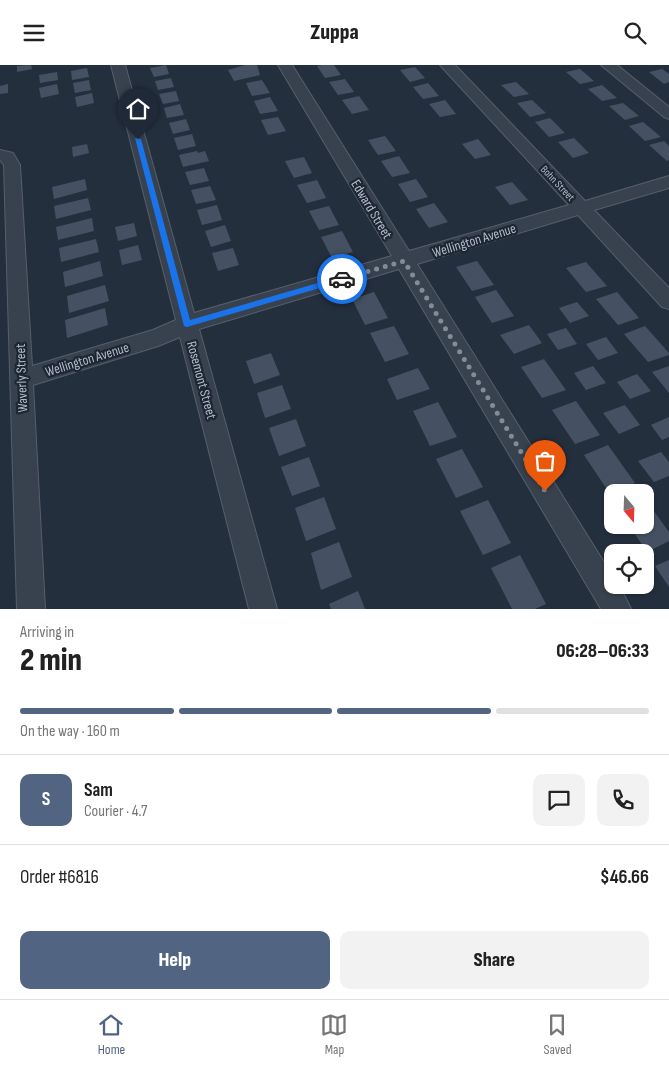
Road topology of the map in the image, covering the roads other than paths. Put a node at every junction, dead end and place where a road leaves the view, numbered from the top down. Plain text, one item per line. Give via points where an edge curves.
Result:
1 (118, 65) edge
2 (285, 65) edge
3 (447, 65) edge
4 (608, 65) edge
5 (669, 113) edge
6 (0, 155) edge
7 (669, 182) edge
8 (582, 208) junction
9 (404, 261) junction
10 (669, 301) edge
11 (187, 324) junction
12 (21, 379) junction
13 (31, 609) edge
14 (263, 609) edge
15 (617, 609) edge

1 - 11 street, Rosemont Street
2 - 9 street, Edward Street
3 - 8 street, Bohn Street
4 - 5 street
6 - 12 street, Waverly Street via 7,157 12,165
7 - 8 street, Wellington Avenue
8 - 9 street, Wellington Avenue
8 - 10 street, Bohn Street
9 - 11 street, Wellington Avenue
9 - 15 street, Edward Street
11 - 12 street, Wellington Avenue via 158,337
11 - 14 street, Rosemont Street
12 - 13 street, Waverly Street

